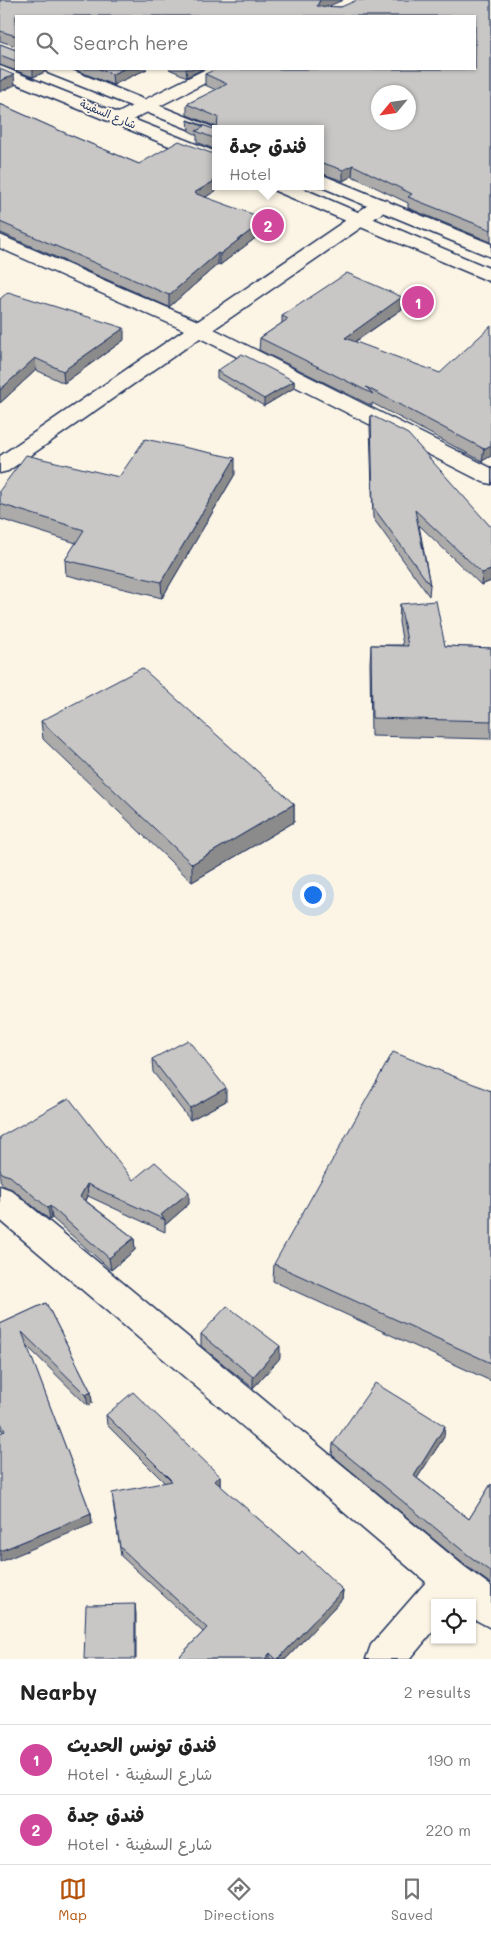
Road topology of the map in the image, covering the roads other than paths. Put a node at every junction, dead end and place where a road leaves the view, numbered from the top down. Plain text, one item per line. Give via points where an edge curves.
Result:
1 (57, 70) edge
2 (217, 70) edge
3 (0, 71) edge
4 (146, 104) junction
5 (120, 119) junction
6 (212, 132) edge
7 (212, 157) edge
8 (324, 182) edge
9 (289, 190) edge
10 (381, 205) junction
11 (359, 220) junction
12 (2, 244) edge
13 (491, 251) edge
14 (491, 276) edge
15 (198, 329) junction
16 (0, 466) edge
17 (491, 477) edge
18 (0, 1200) edge
19 (452, 1580) junction
20 (491, 1610) edge
21 (385, 1659) edge

1 - 4 street, شارع السفينة
2 - 4 street
3 - 5 street, شارع السفينة
4 - 5 street
4 - 6 street, شارع السفينة
5 - 7 street, شارع السفينة
8 - 10 street
9 - 11 street
10 - 11 street
10 - 13 street
11 - 14 street
11 - 15 street
12 - 15 street
15 - 16 street
15 - 17 street
18 - 19 street
19 - 20 street
19 - 21 street

